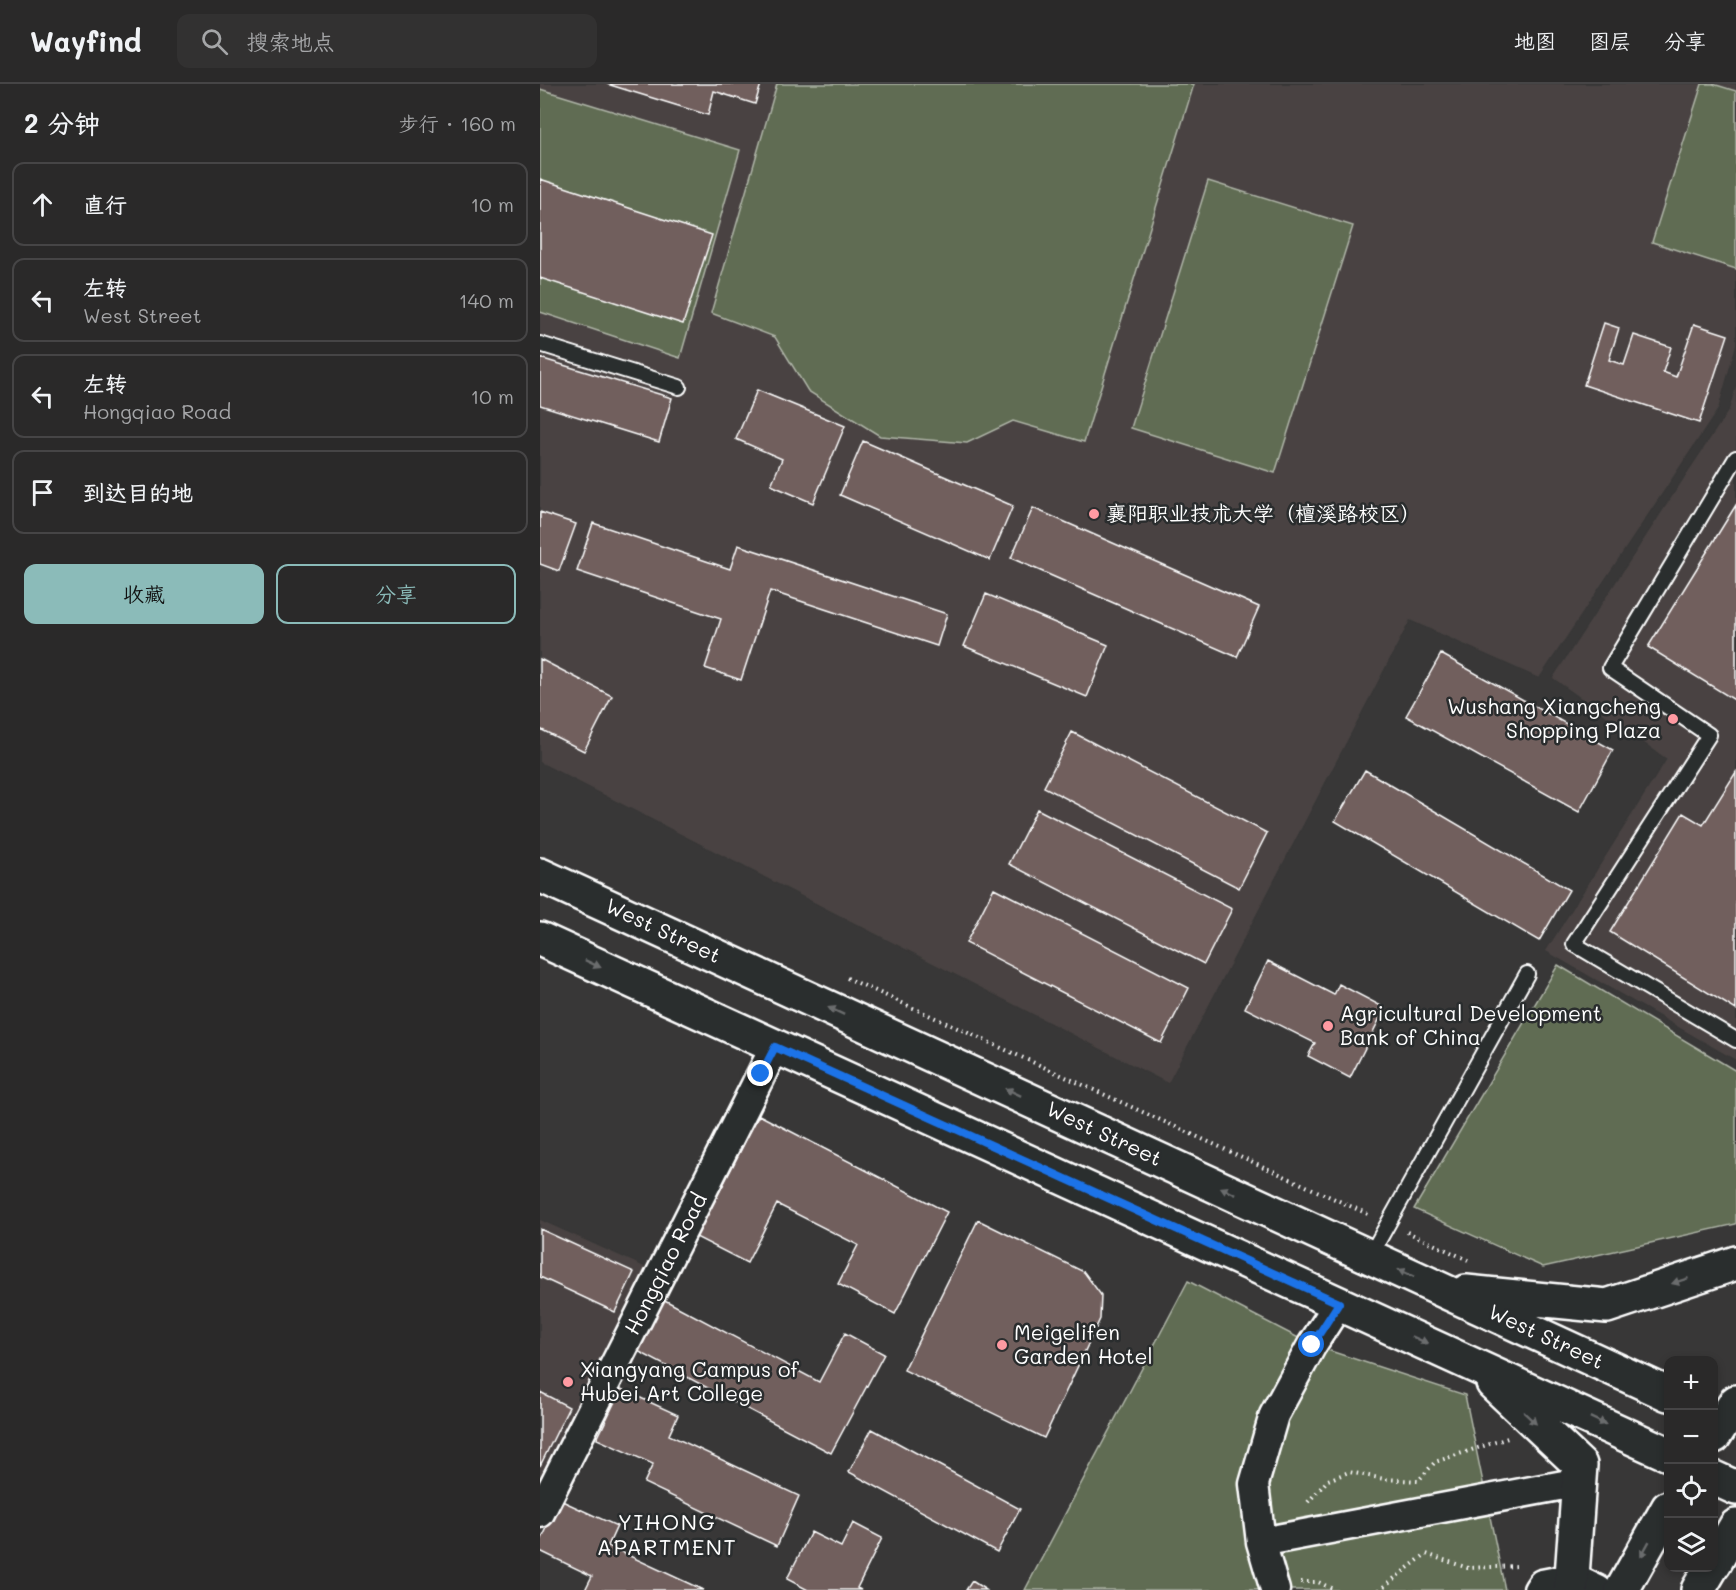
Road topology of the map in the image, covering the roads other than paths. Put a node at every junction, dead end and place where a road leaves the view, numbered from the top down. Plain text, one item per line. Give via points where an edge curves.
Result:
1 (540, 344) edge
2 (679, 387) dead end
3 (1736, 458) edge
4 (540, 875) edge
5 (540, 939) edge
6 (1527, 974) dead end
7 (1736, 1040) edge
8 (775, 1047) junction
9 (1370, 1256) junction
10 (1736, 1263) edge
11 (1442, 1289) junction
12 (1339, 1303) junction
13 (1472, 1364) junction
14 (1664, 1392) edge
15 (1664, 1452) edge
16 (1718, 1480) edge
17 (1580, 1482) junction
18 (1736, 1488) edge
19 (540, 1513) edge
20 (1664, 1515) edge
21 (1736, 1526) edge
22 (1262, 1542) junction
23 (1718, 1556) edge
24 (1709, 1572) edge
25 (1581, 1586) edge
26 (1275, 1590) edge
27 (1538, 1590) edge
28 (1622, 1590) edge
29 (1698, 1590) edge

1 - 2 lane
3 - 7 lane via 1610,668 1709,735 1574,944
9 -> 4 main road, West Street
5 -> 8 main road
6 - 9 lane
8 - 12 main road
8 - 19 street, Hongqiao Road
11 -> 9 main road, West Street
10 -> 11 main road via 1606,1306
11 - 14 main road, West Street
12 -> 13 main road
12 - 22 street via 1274,1415 1254,1484
13 -> 15 main road
13 -> 17 main road via 1580,1465
16 - 18 main road
17 - 22 street
17 - 25 main road
20 -> 28 main road
21 - 23 main road
22 - 26 street
24 - 29 main road
25 - 27 street via 1542,1584

